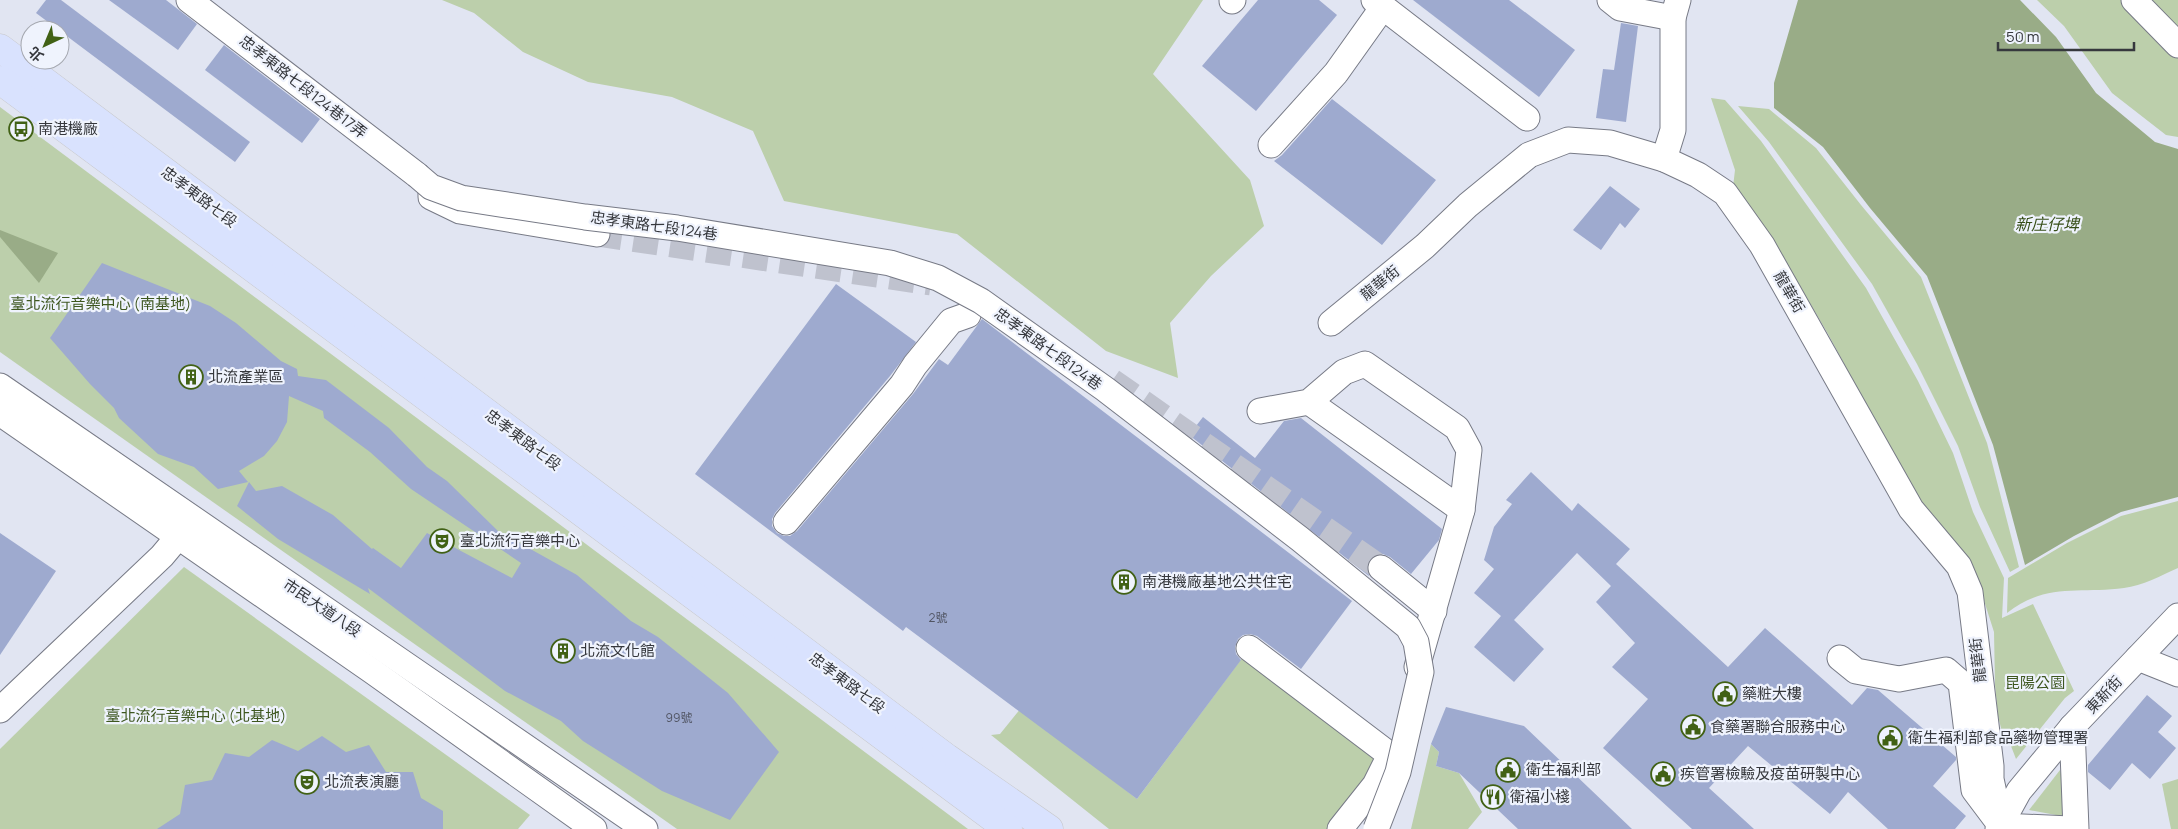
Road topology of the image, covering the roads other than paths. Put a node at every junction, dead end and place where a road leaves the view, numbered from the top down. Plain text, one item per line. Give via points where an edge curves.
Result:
1 (189, 0) edge
2 (1610, 0) edge
3 (2134, 0) edge
4 (1379, 4) edge
5 (1675, 9) edge
6 (2178, 45) edge
7 (0, 48) edge
8 (0, 80) edge
9 (1528, 118) dead end
10 (1271, 145) dead end
11 (1664, 159) junction
12 (424, 181) junction
13 (597, 234) tunnel mouth
14 (968, 315) dead end
15 (1331, 323) dead end
16 (0, 386) edge
17 (1309, 402) junction
18 (1260, 411) dead end
19 (0, 413) edge
20 (1462, 510) junction
21 (786, 522) dead end
22 (185, 528) junction
23 (1381, 568) tunnel mouth
24 (1434, 610) junction
25 (2178, 616) edge
26 (1249, 648) dead end
27 (1840, 658) dead end
28 (2138, 658) junction
29 (2178, 674) edge
30 (0, 710) edge
31 (2072, 727) junction
32 (1390, 755) junction
33 (2000, 828) edge
34 (594, 829) edge
35 (645, 829) edge
36 (1008, 829) edge
37 (1049, 829) edge
38 (1340, 829) edge
39 (1376, 829) edge
40 (2070, 829) edge
41 (2076, 829) edge

1 - 12 street, 忠孝東路七段124巷17弄
2 - 5 street via 1620,8
3 - 6 street
4 - 9 street
4 - 10 street via 1336,73
5 - 11 street via 1673,130
7 - 37 main road, 忠孝東路七段 via 947,758
8 - 36 main road, 忠孝東路七段
11 - 15 street, 龍華街 via 1610,143 1568,140 1529,155
11 - 33 street, 龍華街 via 1698,175 1725,193 1762,245 1911,509 1959,566 1970,592 1990,779
12 - 13 street via 431,197 460,211
12 - 39 street, 忠孝東路七段124巷, bridge via 460,198 677,228 890,263 938,278 981,301 1152,425 1408,627 1416,642 1421,672 1398,772
14 - 21 street via 951,321 902,385
16 - 22 street, 市民大道八段
17 - 18 street
17 - 20 street
17 - 20 street via 1344,372 1366,364 1457,428 1469,450
19 - 22 street, 市民大道八段
20 - 24 street
22 - 30 street via 162,556
22 - 34 street, 市民大道八段 via 372,671
22 - 35 street, 市民大道八段
23 - 24 street
24 - 32 street
25 - 28 street, 東新街
26 - 32 street
27 - 33 street via 1856,671 1899,679 1946,670 1961,683 1974,790
28 - 29 street
28 - 31 street, 東新街
31 - 33 street, 東新街 via 2019,791
31 - 41 street
32 - 38 street via 1375,784
33 - 40 street

